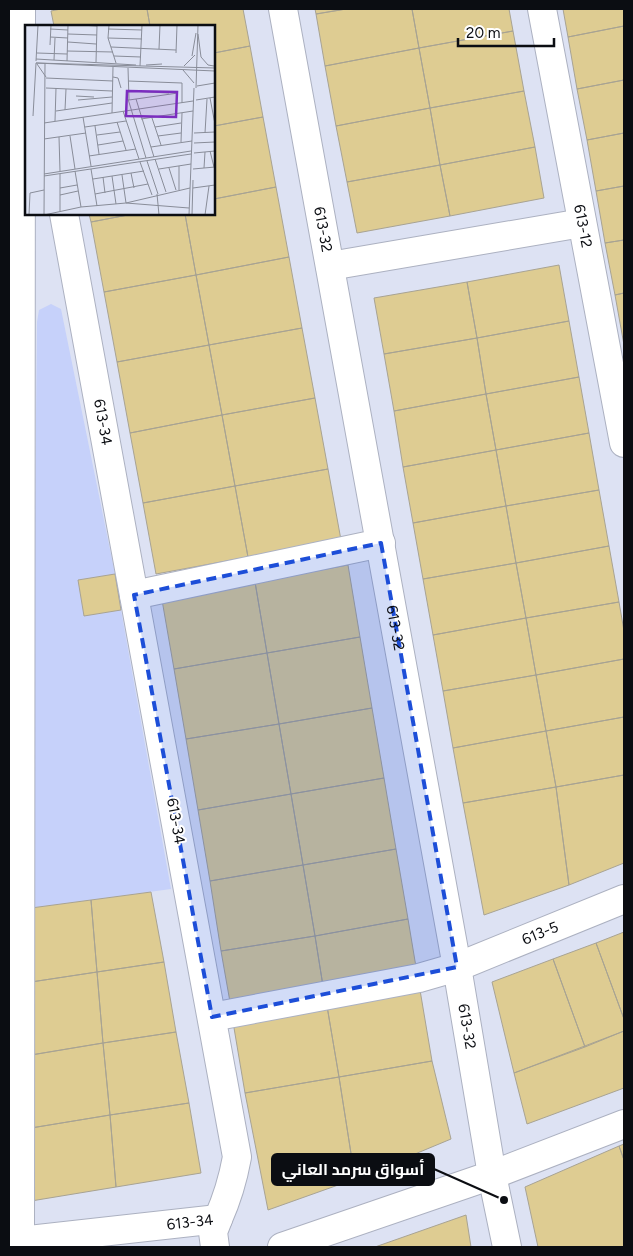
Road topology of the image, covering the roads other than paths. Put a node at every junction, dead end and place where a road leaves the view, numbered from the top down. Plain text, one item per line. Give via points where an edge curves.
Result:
1 (21, 9) edge
2 (26, 9) edge
3 (283, 9) edge
4 (542, 9) edge
5 (30, 25) edge
6 (64, 215) edge
7 (582, 223) junction
8 (330, 266) junction
9 (624, 443) edge
10 (381, 543) junction
11 (134, 595) junction
12 (624, 899) edge
13 (457, 967) junction
14 (212, 1017) junction
15 (624, 1124) edge
16 (492, 1175) junction
17 (218, 1219) junction
18 (15, 1241) edge
19 (214, 1247) edge
20 (282, 1247) edge
21 (507, 1247) edge

1 - 18 street
2 - 5 street
3 - 8 street, 613-32
4 - 7 street, 613-12
6 - 11 street, 613-34
7 - 8 street
7 - 9 street, 613-12
8 - 10 street, 613-32
10 - 11 street
10 - 13 street, 613-32
11 - 14 street, 613-34
12 - 13 street, 613-5
13 - 14 street, 613-5 via 419,978
13 - 16 street, 613-32
14 - 17 street, 613-34 via 237,1157 234,1177
15 - 16 street
16 - 20 street
16 - 21 street, 613-32
17 - 18 street, 613-34
17 - 19 street via 213,1232

